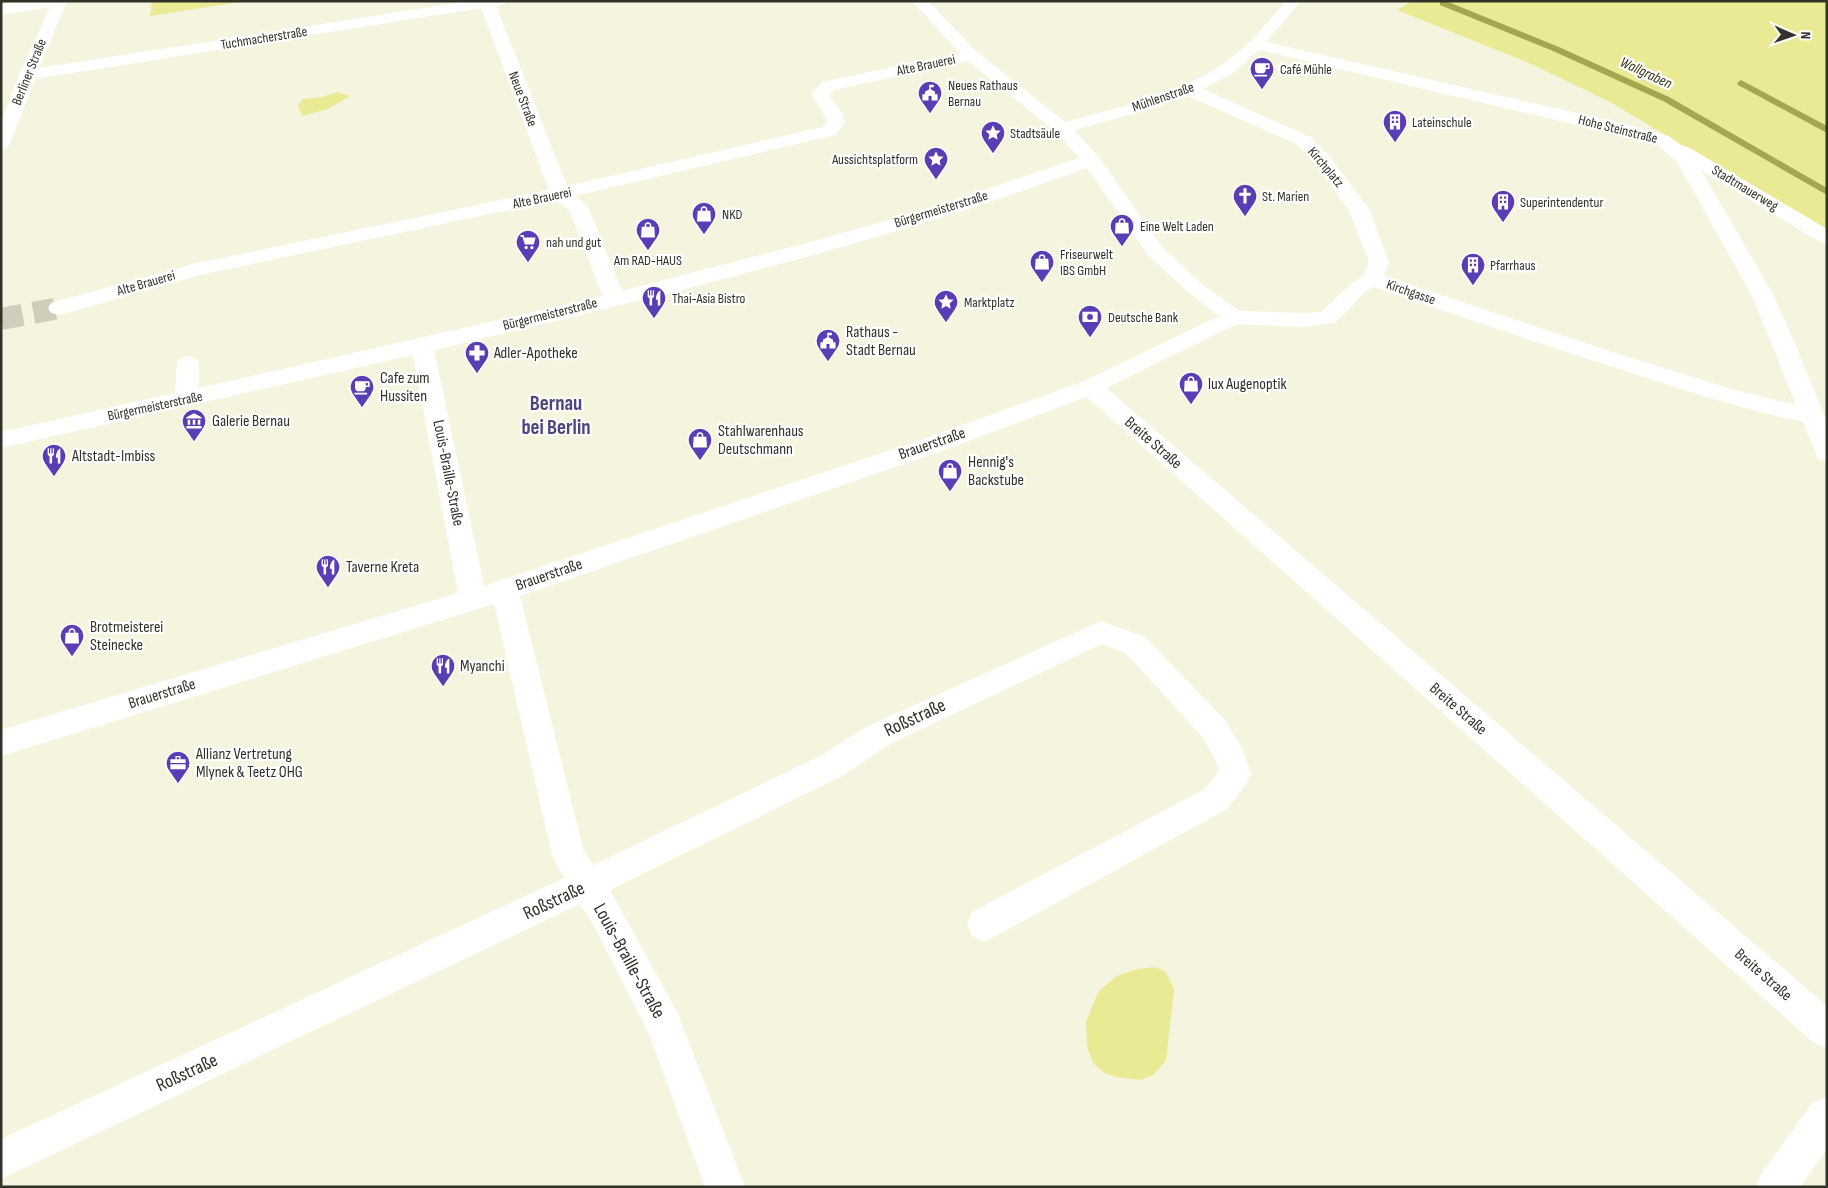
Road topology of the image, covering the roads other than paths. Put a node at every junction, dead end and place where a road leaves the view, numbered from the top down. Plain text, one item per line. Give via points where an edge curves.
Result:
1 (59, 1) edge
2 (919, 1) edge
3 (1294, 1) edge
4 (494, 2) edge
5 (1, 10) edge
6 (1256, 44) junction
7 (971, 55) junction
8 (27, 75) junction
9 (1190, 90) junction
10 (1062, 128) junction
11 (1663, 140) junction
12 (1, 144) edge
13 (1091, 160) junction
14 (560, 194) junction
15 (1827, 238) edge
16 (1372, 279) junction
17 (614, 298) junction
18 (59, 308) tunnel mouth
19 (1234, 317) junction
20 (422, 346) junction
21 (188, 364) dead end
22 (1090, 387) junction
23 (188, 398) junction
24 (1813, 416) junction
25 (1, 440) edge
26 (1827, 452) edge
27 (505, 590) junction
28 (473, 599) junction
29 (1, 743) edge
30 (586, 886) junction
31 (984, 924) dead end
32 (1827, 1030) edge
33 (1827, 1116) edge
34 (1, 1160) edge
35 (725, 1187) edge
36 (1776, 1187) edge

1 - 5 street
1 - 8 street, Berliner Straße
2 - 7 street
3 - 6 street, Mühlenstraße
4 - 8 street, Tuchmacherstraße
4 - 14 street, Neue Straße
6 - 9 street, Mühlenstraße via 1226,69
6 - 11 street, Hohe Steinstraße
7 - 10 street
7 - 14 street, Alte Brauerei via 828,86 820,95 836,122 829,131
8 - 12 street, Berliner Straße
9 - 10 street, Mühlenstraße
9 - 16 street, Kirchplatz via 1304,141 1359,209 1379,262
10 - 13 street
11 - 15 street, Stadtmauerweg
11 - 24 street, Hohe Steinstraße via 1685,159 1763,296
13 - 17 street, Bürgermeisterstraße via 943,210
13 - 19 street via 1156,252 1195,288
14 - 17 street via 578,207
14 - 18 street, Alte Brauerei via 197,269
16 - 19 street, Kirchgasse via 1359,287 1328,318
16 - 24 street, Kirchgasse via 1611,360 1776,409
17 - 20 street, Bürgermeisterstraße
19 - 22 street, Brauerstraße
20 - 23 street, Bürgermeisterstraße
20 - 28 street, Louis-Braille-Straße
21 - 23 street
22 - 27 street, Brauerstraße via 927,447
22 - 32 street, Breite Straße
23 - 25 street, Bürgermeisterstraße
24 - 26 street, Hohe Steinstraße
27 - 28 street, Brauerstraße
27 - 30 street, Louis-Braille-Straße via 568,855
28 - 29 street, Brauerstraße
30 - 31 street, Roßstraße via 831,766 878,735 1101,632 1135,645 1214,729 1235,774 1216,799
30 - 34 street, Roßstraße
30 - 35 street, Louis-Braille-Straße via 607,916 664,1025
33 - 36 street

